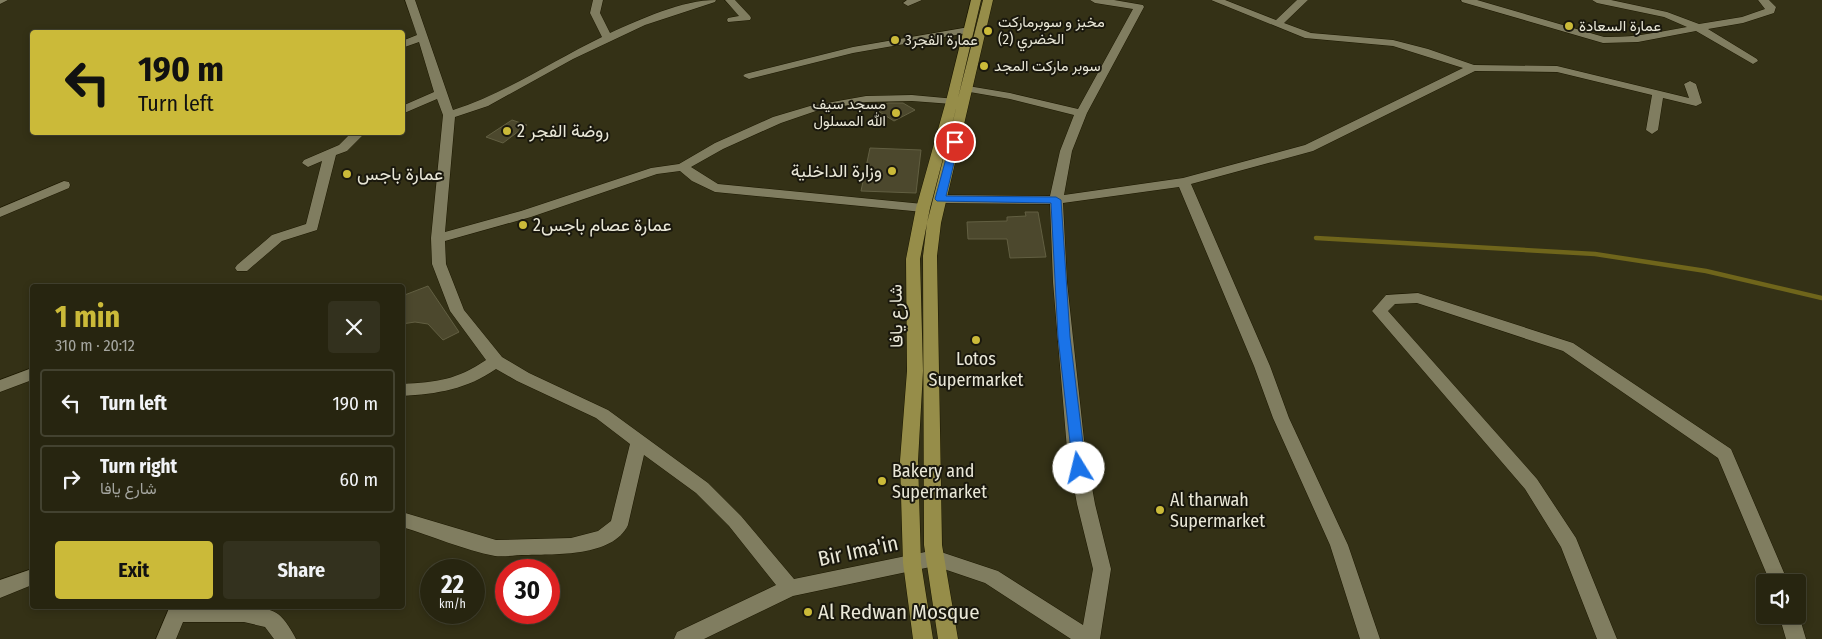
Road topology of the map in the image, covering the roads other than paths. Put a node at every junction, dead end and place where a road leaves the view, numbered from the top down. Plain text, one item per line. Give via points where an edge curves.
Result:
1 (410, 0) edge
2 (598, 0) edge
3 (711, 0) edge
4 (730, 0) edge
5 (976, 0) edge
6 (988, 0) edge
7 (1095, 0) edge
8 (1216, 0) edge
9 (1303, 0) edge
10 (1466, 0) edge
11 (1597, 0) edge
12 (1763, 0) edge
13 (1142, 4) edge
14 (732, 20) dead end
15 (1277, 24) junction
16 (1697, 27) junction
17 (969, 30) junction
18 (423, 36) junction
19 (608, 39) junction
20 (405, 43) edge
21 (1753, 61) dead end
22 (1473, 68) junction
23 (749, 76) dead end
24 (1690, 84) dead end
25 (968, 89) junction
26 (1658, 93) junction
27 (439, 94) junction
28 (952, 100) junction
29 (405, 111) edge
30 (1082, 113) junction
31 (449, 115) junction
32 (1652, 130) dead end
33 (357, 135) edge
34 (331, 152) junction
35 (308, 163) dead end
36 (682, 166) junction
37 (1184, 182) junction
38 (64, 185) dead end
39 (940, 199) junction
40 (1056, 200) junction
41 (923, 208) junction
42 (0, 213) edge
43 (438, 238) junction
44 (242, 268) dead end
45 (496, 361) junction
46 (30, 375) edge
47 (0, 386) edge
48 (405, 390) edge
49 (639, 441) junction
50 (405, 520) edge
51 (935, 558) junction
52 (912, 563) junction
53 (1776, 574) edge
54 (30, 578) edge
55 (0, 588) edge
56 (790, 588) junction
57 (180, 610) edge
58 (1792, 624) edge
59 (166, 639) edge
60 (286, 639) edge
61 (684, 639) edge
62 (923, 639) edge
63 (948, 639) edge
64 (1089, 639) edge
65 (1370, 639) edge
66 (1607, 639) edge
67 (1796, 639) edge

1 - 18 street
2 - 19 street via 595,12
3 - 19 street via 641,23
4 - 14 street via 746,18
5 - 17 main road, شارع يافا
6 - 25 main road, شارع يافا
7 - 13 street
8 - 15 street
9 - 15 street
10 - 16 street via 1603,40 1639,40
11 - 16 street via 1667,15
12 - 16 street via 1771,7 1760,16
13 - 30 street
15 - 22 street via 1309,36 1393,43
16 - 21 street
17 - 23 street via 844,52
17 - 28 main road, شارع يافا
18 - 20 street
18 - 27 street
19 - 31 street via 484,104
22 - 26 street via 1556,69
22 - 37 street via 1309,148
24 - 26 street via 1696,103
25 - 30 street
25 - 39 main road, شارع يافا
26 - 32 street
27 - 29 street
27 - 31 street
28 - 36 street via 866,99 814,108 777,120
28 - 41 main road, شارع يافا
30 - 40 street via 1066,151
31 - 43 street
33 - 34 street via 343,148
34 - 35 street
34 - 44 street via 312,227 277,238
36 - 41 street via 715,188
36 - 43 street via 655,171 526,214
37 - 40 street
37 - 65 street via 1282,418 1339,545
38 - 42 street
39 - 40 street
39 - 51 main road, شارع يافا via 930,256
40 - 64 street via 1060,282 1076,449 1102,569
41 - 52 main road, شارع يافا via 913,259 915,371 909,461
43 - 45 street via 438,264 457,311
45 - 48 street via 470,379 450,387
45 - 49 street via 523,378 602,414
46 - 47 street
49 - 50 street via 619,525 603,538 571,546 496,548
49 - 56 street via 702,488 735,521
51 - 52 street, Bir Ima'in
51 - 63 main road, شارع يافا
51 - 64 street via 991,577
52 - 56 street, Bir Ima'in
52 - 62 main road, شارع يافا
53 - 66 street via 1725,454 1568,347 1418,298 1391,299 1379,311 1531,484 1565,536
54 - 55 street
56 - 61 street, Bir Ima'in
57 - 59 street
57 - 60 street via 244,612 271,620
58 - 67 street

